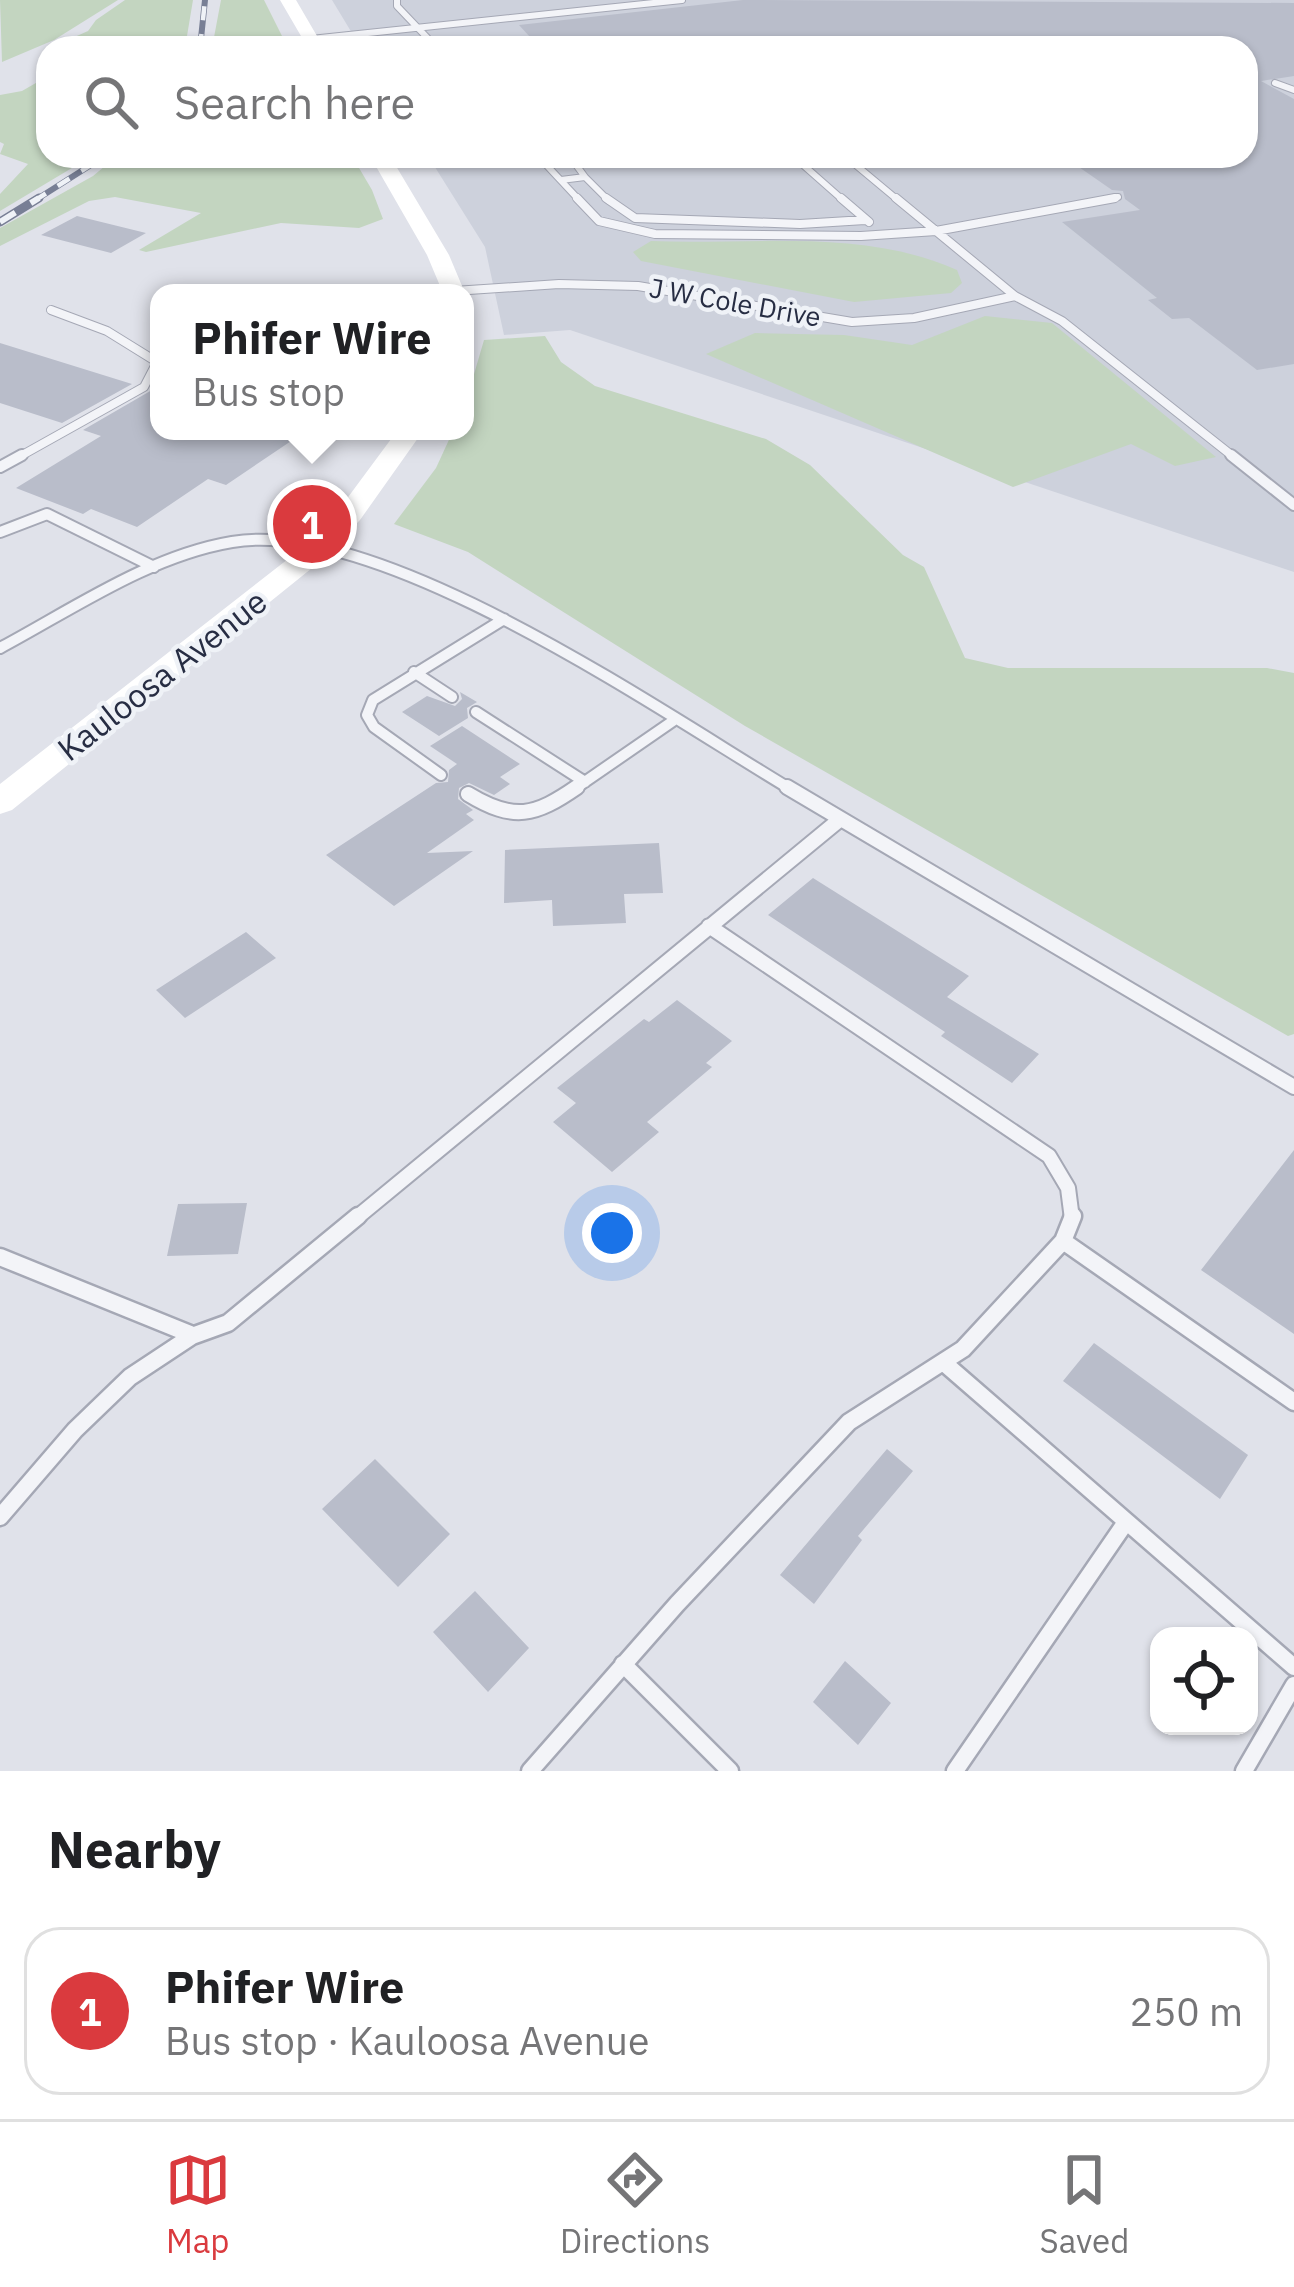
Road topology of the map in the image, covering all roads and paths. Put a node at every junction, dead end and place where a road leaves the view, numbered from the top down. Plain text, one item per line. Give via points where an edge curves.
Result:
1 (288, 0) edge
2 (397, 0) edge
3 (682, 0) edge
4 (418, 28) junction
5 (309, 36) edge
6 (362, 36) edge
7 (426, 36) edge
8 (1275, 83) dead end
9 (1294, 90) edge
10 (387, 168) edge
11 (550, 168) edge
12 (578, 168) edge
13 (807, 168) edge
14 (860, 168) edge
15 (585, 177) junction
16 (561, 180) junction
17 (1118, 196) dead end
18 (866, 220) junction
19 (936, 231) junction
20 (883, 235) junction
21 (450, 284) edge
22 (474, 291) edge
23 (1015, 296) junction
24 (51, 310) dead end
25 (150, 358) edge
26 (150, 375) edge
27 (405, 440) edge
28 (0, 467) edge
29 (1294, 505) edge
30 (0, 532) edge
31 (315, 549) junction
32 (154, 567) junction
33 (504, 619) junction
34 (0, 648) edge
35 (414, 672) junction
36 (452, 697) dead end
37 (476, 712) dead end
38 (674, 721) junction
39 (441, 775) dead end
40 (584, 782) junction
41 (468, 794) dead end
42 (0, 802) edge
43 (838, 821) junction
44 (709, 926) junction
45 (1294, 1087) edge
46 (1063, 1241) junction
47 (0, 1258) edge
48 (190, 1334) junction
49 (943, 1362) junction
50 (1294, 1402) edge
51 (0, 1517) edge
52 (1126, 1522) junction
53 (623, 1664) junction
54 (1294, 1667) edge
55 (1294, 1685) edge
56 (530, 1771) edge
57 (730, 1771) edge
58 (955, 1771) edge
59 (1244, 1771) edge

1 - 5 street
2 - 4 lane
3 - 4 lane
4 - 6 lane
4 - 7 lane
8 - 9 lane
10 - 21 street
11 - 16 lane
12 - 15 lane
13 - 18 lane
14 - 19 lane
15 - 16 lane
15 - 18 lane via 634,218
16 - 20 lane via 599,221 624,230
17 - 19 lane
18 - 20 lane
19 - 20 lane
19 - 23 lane
22 - 23 lane, J W Cole Drive via 608,283 810,319 880,322
23 - 29 lane via 1062,321
24 - 25 lane
26 - 28 lane via 144,387
27 - 31 street, Kauloosa Avenue
30 - 32 lane via 47,514
31 - 32 lane via 268,538 234,541
31 - 33 lane via 425,581
31 - 42 street, Kauloosa Avenue
32 - 34 lane
33 - 35 lane
33 - 38 lane
35 - 36 lane
35 - 39 lane via 373,700 367,715
37 - 40 lane
38 - 40 lane
38 - 43 lane
40 - 41 lane via 527,814 502,812
43 - 44 lane
43 - 45 lane
44 - 46 lane via 1049,1156 1073,1192 1076,1221
44 - 48 lane via 229,1323
46 - 49 lane
46 - 50 lane
47 - 48 lane
48 - 51 lane via 121,1383
49 - 52 lane
49 - 53 lane via 848,1422
52 - 54 lane
52 - 58 lane
53 - 56 lane
53 - 57 lane
55 - 59 lane

